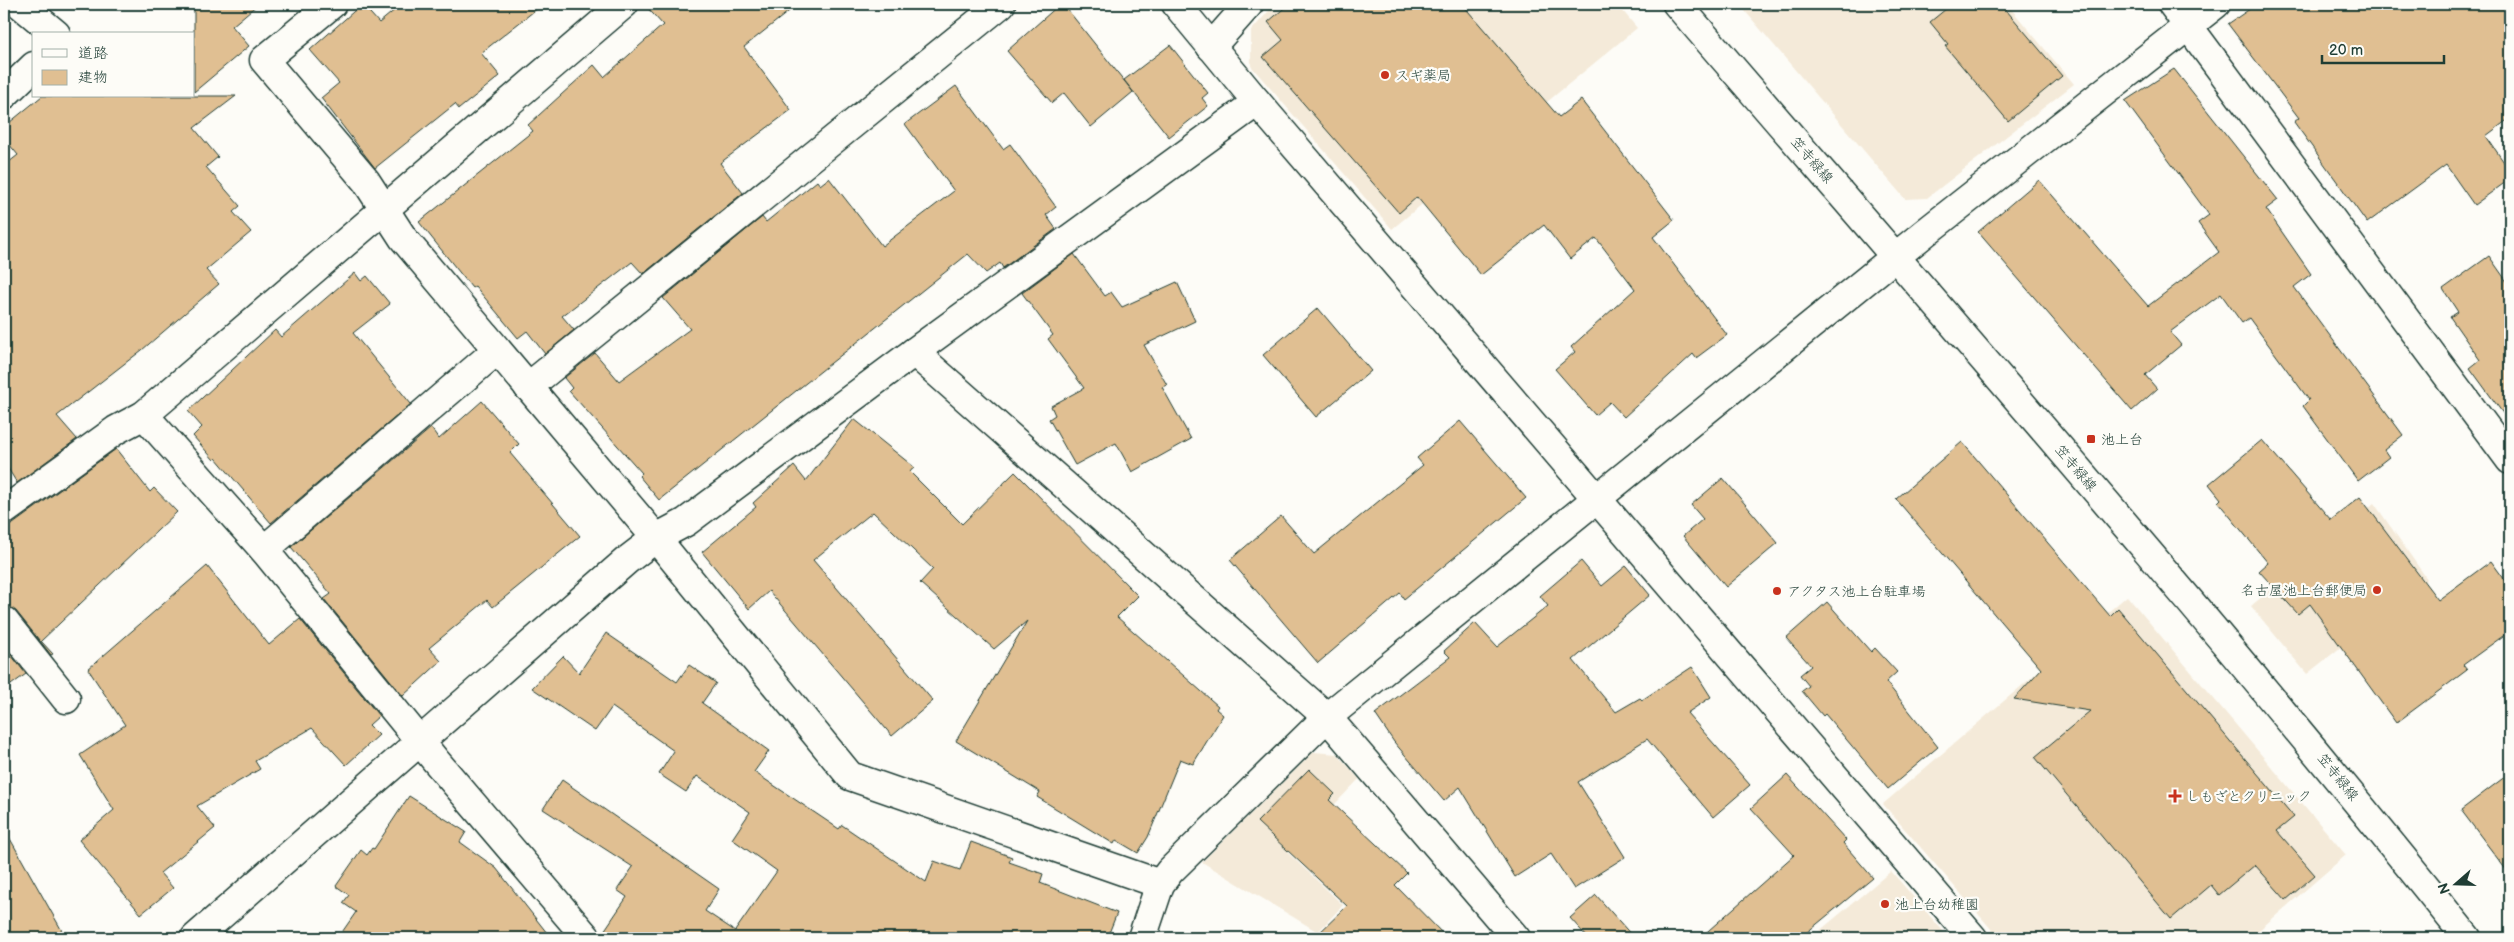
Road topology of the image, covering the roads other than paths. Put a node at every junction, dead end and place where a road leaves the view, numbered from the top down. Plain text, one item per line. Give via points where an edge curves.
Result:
1 (20, 4) edge
2 (332, 4) edge
3 (624, 4) edge
4 (1001, 4) edge
5 (1176, 4) edge
6 (1249, 4) edge
7 (1677, 4) edge
8 (2172, 4) edge
9 (2216, 4) edge
10 (2188, 26) junction
11 (54, 32) edge
12 (1211, 47) junction
13 (32, 68) edge
14 (4, 95) edge
15 (1257, 102) junction
16 (385, 208) junction
17 (1896, 257) junction
18 (496, 351) junction
19 (914, 352) junction
20 (528, 387) junction
21 (144, 415) junction
22 (2510, 460) edge
23 (1598, 500) junction
24 (4, 510) edge
25 (656, 538) junction
26 (264, 550) junction
27 (4, 621) edge
28 (66, 699) dead end
29 (1327, 717) junction
30 (420, 740) junction
31 (1160, 884) junction
32 (1502, 933) edge
33 (195, 938) edge
34 (587, 938) edge
35 (1142, 938) edge
36 (1973, 938) edge
37 (2467, 938) edge

1 - 11 street
2 - 16 street via 264,60
3 - 16 street
4 - 20 street
5 - 12 street
6 - 12 street
7 - 17 street, 笠寺緑線
8 - 10 street
9 - 10 street
10 - 17 street
10 - 22 street
12 - 15 street
13 - 14 street
15 - 19 street
15 - 23 street
16 - 18 street via 403,238
16 - 21 street
17 - 23 street
17 - 37 street, 笠寺緑線 via 2334,772
18 - 20 street
18 - 26 street
19 - 25 street via 686,522
19 - 29 street
20 - 25 street
21 - 24 street via 116,430
21 - 26 street
23 - 29 street
23 - 36 street
25 - 30 street
25 - 31 street via 850,776
26 - 30 street
27 - 28 street
29 - 31 street
29 - 32 street
30 - 33 street
30 - 34 street
31 - 35 street

